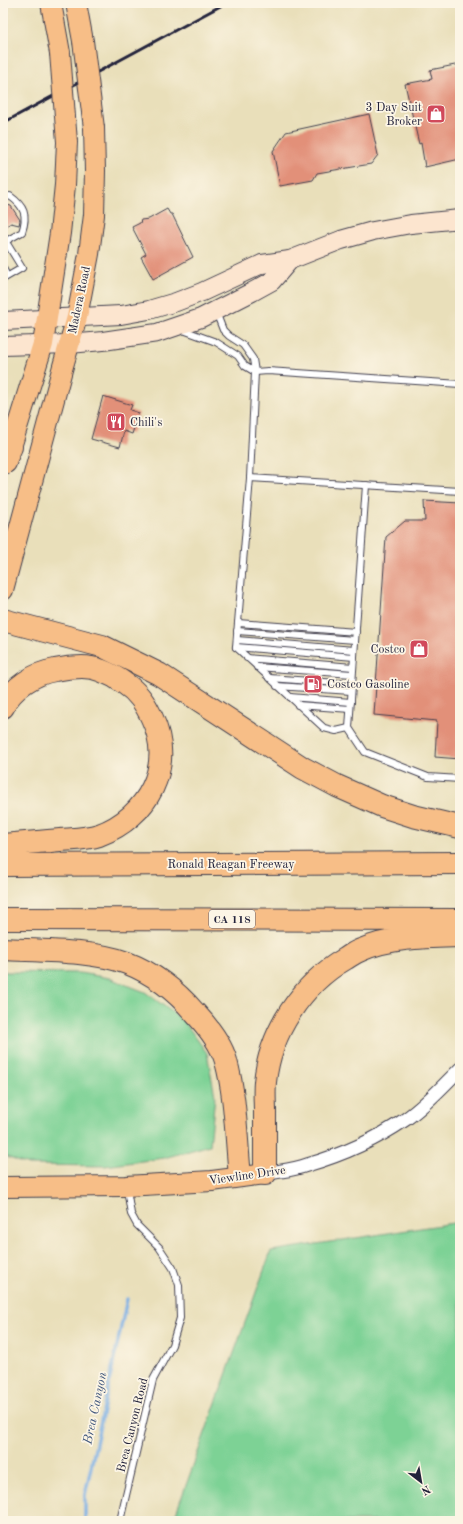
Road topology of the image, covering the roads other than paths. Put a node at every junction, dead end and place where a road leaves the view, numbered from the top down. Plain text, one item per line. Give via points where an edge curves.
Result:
1 (51, 3) edge
2 (76, 3) edge
3 (3, 198) edge
4 (460, 219) edge
5 (4, 239) edge
6 (290, 260) junction
7 (3, 268) edge
8 (5, 277) edge
9 (216, 311) junction
10 (77, 317) junction
11 (47, 319) junction
12 (3, 321) edge
13 (173, 327) junction
14 (43, 344) junction
15 (69, 344) junction
16 (3, 346) edge
17 (255, 372) junction
18 (460, 384) edge
19 (7, 455) edge
20 (3, 474) edge
21 (250, 478) junction
22 (366, 485) junction
23 (460, 492) edge
24 (3, 590) edge
25 (3, 620) edge
26 (238, 623) junction
27 (237, 631) junction
28 (356, 632) junction
29 (237, 640) junction
30 (355, 640) junction
31 (236, 647) junction
32 (354, 650) junction
33 (354, 657) junction
34 (247, 658) junction
35 (257, 667) junction
36 (353, 667) junction
37 (352, 674) junction
38 (269, 678) junction
39 (352, 684) junction
40 (278, 686) junction
41 (351, 691) junction
42 (290, 697) junction
43 (351, 702) junction
44 (298, 705) junction
45 (3, 707) edge
46 (350, 709) junction
47 (349, 728) junction
48 (460, 779) edge
49 (460, 827) edge
50 (4, 855) edge
51 (460, 863) edge
52 (3, 919) edge
53 (460, 920) edge
54 (460, 936) edge
55 (3, 949) edge
56 (460, 1069) edge
57 (265, 1174) junction
58 (240, 1176) junction
59 (126, 1186) junction
60 (3, 1187) edge
61 (120, 1521) edge

1 - 11 main road, bridge via 60,53 67,142 60,233
2 - 10 main road, Madera Road, bridge via 94,128 95,171 94,215
3 - 5 lane via 10,196 22,207 25,216 22,232
4 - 6 street via 373,231 341,240
5 - 8 lane via 22,268
6 - 9 street via 272,281
6 - 10 street via 262,264 202,292 149,310 121,315
7 - 8 lane
9 - 13 street
9 - 17 lane via 226,333 243,345 253,359
10 - 11 street
10 - 15 main road, Madera Road
11 - 12 street
11 - 14 main road
13 - 15 street via 137,337
13 - 17 lane via 216,342 238,356 245,366
14 - 15 street
14 - 16 street
14 - 19 main road
15 - 24 main road, Madera Road
17 - 18 lane
17 - 21 lane
19 - 20 main road
21 - 22 lane
21 - 26 lane
22 - 23 lane
22 - 28 lane
25 - 49 highway via 102,646 159,674 303,768 337,786 382,806
26 - 27 lane
26 - 28 lane
27 - 29 lane
27 - 30 lane
28 - 30 lane
29 - 31 lane
29 - 32 lane
30 - 32 lane
31 - 33 lane
31 - 34 lane
32 - 33 lane
33 - 36 lane
34 - 35 lane
34 - 36 lane
35 - 37 lane
35 - 38 lane
36 - 37 lane
37 - 39 lane
38 - 39 lane
38 - 40 lane
39 - 41 lane
40 - 41 lane
40 - 42 lane
41 - 43 lane
42 - 43 lane
42 - 44 lane
43 - 46 lane
44 - 46 lane
44 - 47 lane via 324,728 336,731
45 - 50 highway via 7,698 28,680 47,671 84,667 100,670 127,684 145,702 158,729 161,763 157,778 144,803 113,828 99,835
46 - 47 lane
47 - 48 lane via 365,752 428,777
50 - 51 highway, Ronald Reagan Freeway
52 - 53 highway, CA 118
54 - 57 highway via 386,942 360,950 336,964 300,998 287,1015 268,1062 265,1083
55 - 58 highway via 85,954 126,963 159,981 188,1005 215,1038 226,1059 232,1087
56 - 57 street, Viewline Drive via 431,1099 383,1133 306,1166
57 - 58 main road, Viewline Drive
58 - 59 main road, Viewline Drive via 212,1181
59 - 60 main road, Viewline Drive
59 - 61 lane, Brea Canyon Road via 131,1214 137,1225 159,1247 173,1268 179,1285 180,1318 172,1345 153,1380

